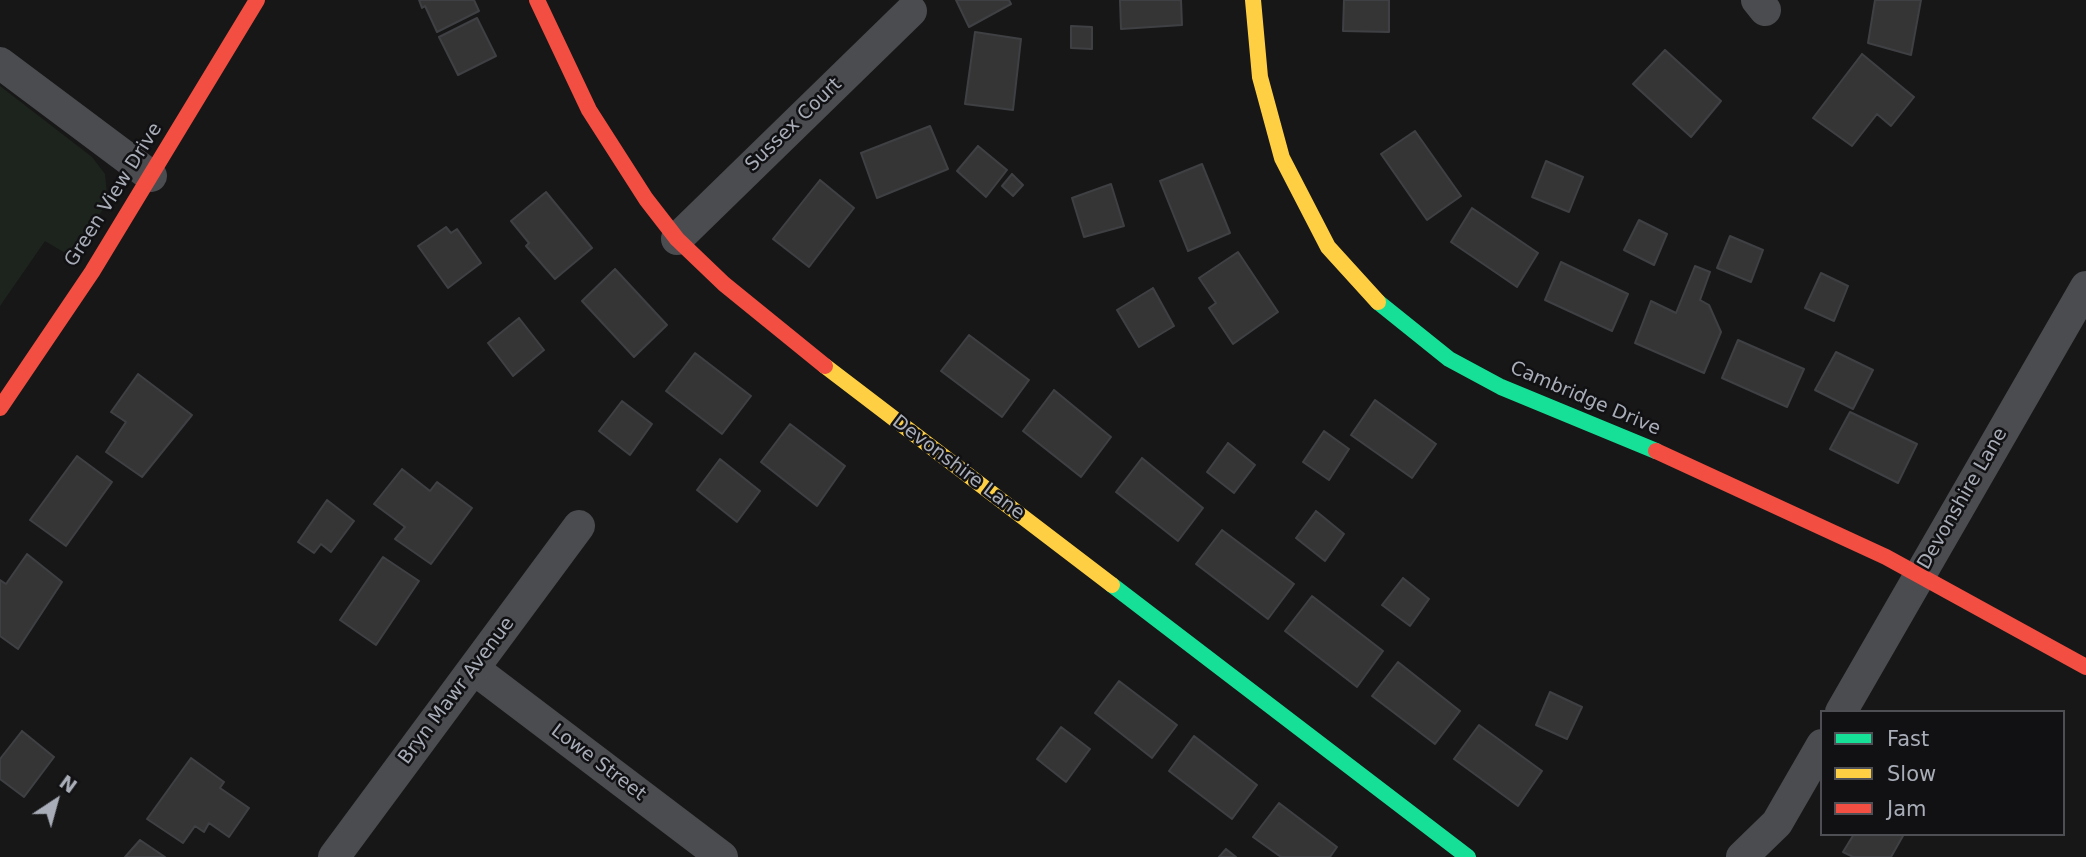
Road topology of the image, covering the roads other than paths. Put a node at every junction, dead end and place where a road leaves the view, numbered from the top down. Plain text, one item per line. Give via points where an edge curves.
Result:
1 (257, 0) edge
2 (537, 0) edge
3 (1253, 0) edge
4 (911, 11) dead end
5 (0, 63) edge
6 (151, 176) junction
7 (677, 239) junction
8 (2086, 287) edge
9 (0, 408) edge
10 (579, 526) dead end
11 (1919, 575) junction
12 (2086, 667) edge
13 (474, 668) junction
14 (1842, 710) edge
15 (1820, 748) edge
16 (334, 857) edge
17 (722, 857) edge
18 (1468, 857) edge
19 (1742, 857) edge

1 - 6 street, Green View Drive
2 - 7 street, Devonshire Lane via 589,110
3 - 11 street, Cambridge Drive via 1260,77 1282,158 1328,247 1364,289 1411,331 1449,359 1501,387 1610,430
4 - 7 street, Sussex Court
5 - 6 street
6 - 9 street, Green View Drive
7 - 18 street, Devonshire Lane via 797,345
8 - 11 street, Devonshire Lane
10 - 13 street, Bryn Mawr Avenue
11 - 12 street, Cambridge Drive
11 - 14 street, Devonshire Lane
13 - 16 street, Bryn Mawr Avenue
13 - 17 street, Lowe Street
15 - 19 street via 1777,823

